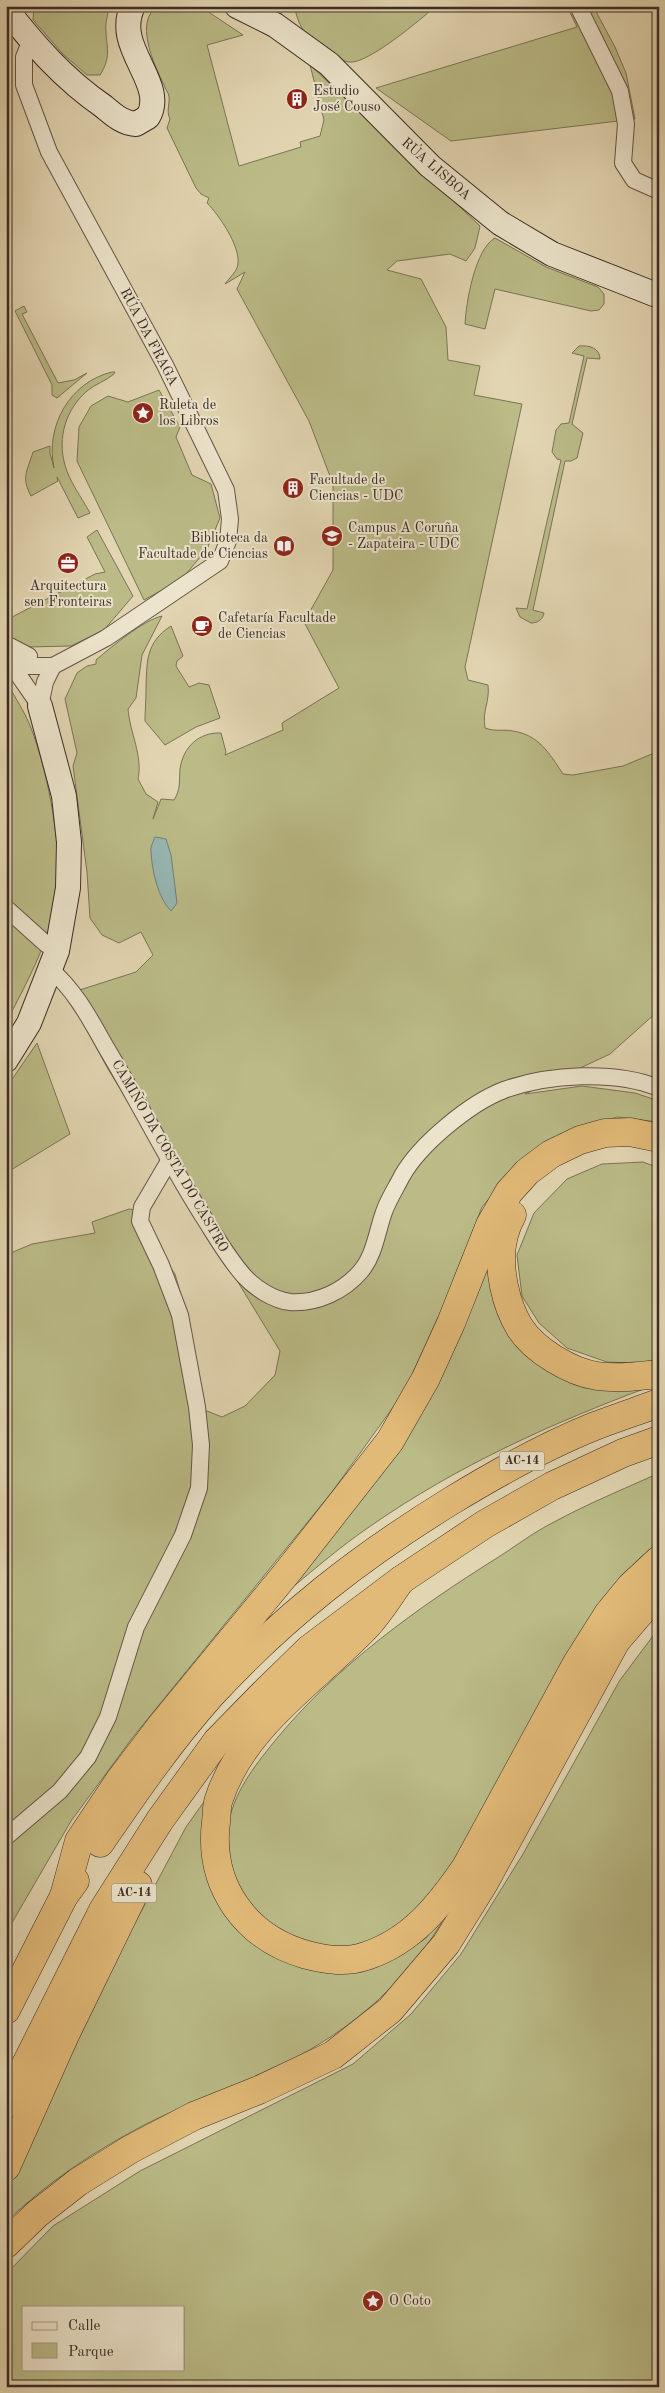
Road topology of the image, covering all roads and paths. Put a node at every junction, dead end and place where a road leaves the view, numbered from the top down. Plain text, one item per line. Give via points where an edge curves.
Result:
1 (133, 6) edge
2 (237, 6) edge
3 (578, 6) edge
4 (6, 9) edge
5 (31, 40) junction
6 (659, 192) edge
7 (659, 296) edge
8 (6, 644) edge
9 (74, 655) junction
10 (6, 657) edge
11 (53, 666) junction
12 (40, 706) junction
13 (6, 908) edge
14 (54, 960) junction
15 (6, 1060) edge
16 (659, 1088) edge
17 (659, 1138) edge
18 (659, 1151) edge
19 (170, 1161) junction
20 (659, 1374) edge
21 (659, 1403) edge
22 (659, 1440) edge
23 (659, 1560) edge
24 (400, 1580) junction
25 (659, 1591) edge
26 (309, 1649) junction
27 (6, 1837) edge
28 (64, 1896) junction
29 (6, 2010) edge
30 (6, 2104) edge
31 (6, 2167) edge
32 (6, 2244) edge

1 - 5 street via 128,19 128,35 149,86 152,104 148,117 136,124 121,120 79,89
2 - 7 street, RÚA LISBOA via 275,25 329,64 430,166 500,223 552,254
3 - 6 street via 620,91 626,124 623,163 634,180
4 - 5 street
5 - 9 street, RÚA DA FRAGA via 24,58 24,85 50,152 197,429 226,490 230,519 228,540 220,562 114,633
8 - 9 street, RÚA DA FRAGA via 26,656
9 - 11 street, RÚA DA FRAGA
10 - 11 street, RÚA DA FRAGA via 28,666
10 - 12 street, RÚA DA FRAGA
11 - 12 street via 45,682
12 - 14 street via 64,796 69,842 68,888
13 - 14 street, CAMIÑO DA COSTA DO CASTRO via 46,944
14 - 15 street via 29,1023
14 - 19 street, CAMIÑO DA COSTA DO CASTRO via 142,1107
16 - 19 street, CAMIÑO DA COSTA DO CASTRO via 616,1077 585,1076 542,1081 504,1091 465,1113 428,1143 404,1174 384,1211 374,1246 362,1270 342,1288 314,1302 288,1302 261,1291 245,1277
17 - 28 highway via 630,1132 605,1133 580,1140 543,1160 509,1192 490,1226 452,1323 426,1378 390,1441 119,1782 79,1841
18 - 20 highway via 609,1146 584,1152 558,1164 520,1198 507,1223 501,1249 508,1304 521,1329 539,1348 568,1367 596,1376 628,1378
19 - 27 street via 142,1207 140,1221 180,1315 197,1407 201,1445 199,1488 183,1535 136,1627 108,1716 88,1757 60,1792
21 - 28 highway, AC-14 via 594,1427 503,1470 394,1536 334,1580 275,1630 211,1696 154,1766
22 - 24 highway, AC-14 via 552,1486 485,1524
23 - 24 highway via 631,1586 608,1614 578,1662 466,1867 445,1897 424,1922 396,1943 365,1956 332,1961 286,1949 252,1926 235,1907 220,1879 214,1839 218,1800 234,1765 257,1734 280,1707 368,1625
24 - 26 highway, AC-14
25 - 32 highway via 616,1641 484,1884 446,1944 390,2010 332,2055 194,2116 123,2154 78,2182 37,2214
26 - 30 highway, AC-14 via 217,1741 160,1820 102,1910
26 - 31 highway, AC-14 via 302,1672 262,1713 181,1813 128,1903
28 - 29 highway, AC-14

